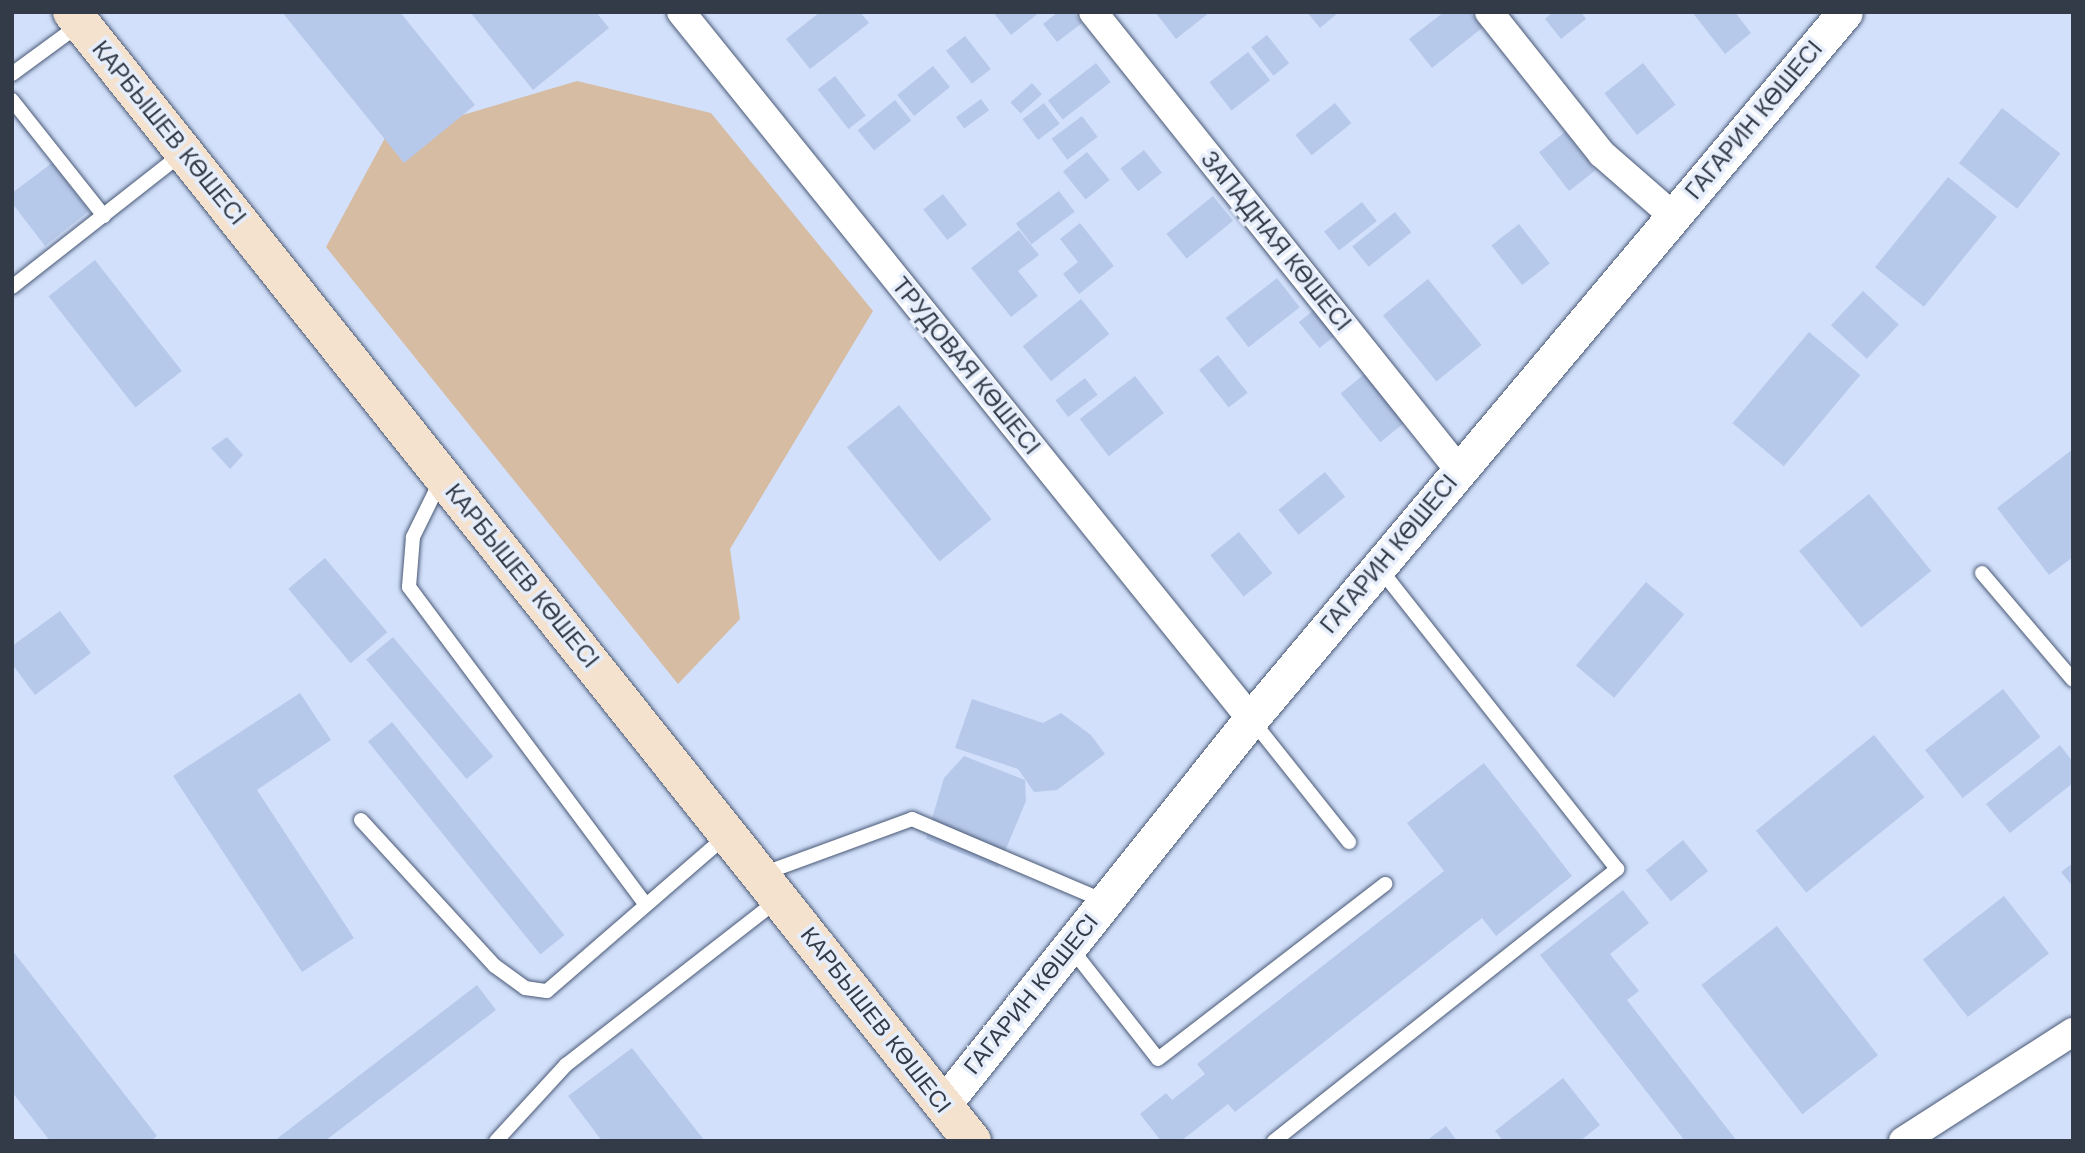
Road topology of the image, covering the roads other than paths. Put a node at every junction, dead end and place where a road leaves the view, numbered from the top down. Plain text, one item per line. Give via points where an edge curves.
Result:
1 (681, 12) edge
2 (1093, 12) edge
3 (1489, 12) edge
4 (1845, 12) edge
5 (83, 16) edge
6 (12, 74) edge
7 (12, 100) edge
8 (184, 152) junction
9 (104, 216) junction
10 (1673, 216) junction
11 (12, 287) edge
12 (1459, 470) junction
13 (442, 477) junction
14 (1378, 566) junction
15 (1982, 573) dead end
16 (2073, 680) edge
17 (1251, 719) junction
18 (361, 820) dead end
19 (729, 833) junction
20 (1349, 842) dead end
21 (1385, 884) dead end
22 (770, 886) junction
23 (1105, 901) junction
24 (645, 904) junction
25 (1069, 946) junction
26 (2073, 1032) edge
27 (943, 1105) junction
28 (496, 1141) edge
29 (972, 1141) edge
30 (1274, 1141) edge
31 (1903, 1141) edge

1 - 17 street, ТРУДОВАЯ КӨШЕСІ
2 - 12 street, ЗАПАДНАЯ КӨШЕСІ
3 - 10 street via 1602,154
4 - 10 street, ГАГАРИН КӨШЕСІ
5 - 6 lane
5 - 8 main road, КАРБЫШЕВ КӨШЕСІ
7 - 9 lane
8 - 9 lane
8 - 13 main road, КАРБЫШЕВ КӨШЕСІ
9 - 11 lane
10 - 12 street, ГАГАРИН КӨШЕСІ
12 - 14 street, ГАГАРИН КӨШЕСІ
13 - 19 main road, КАРБЫШЕВ КӨШЕСІ
13 - 24 lane via 413,537 409,587
14 - 17 street, ГАГАРИН КӨШЕСІ
14 - 30 lane via 1617,869
15 - 16 lane
17 - 20 lane
17 - 23 street, ГАГАРИН КӨШЕСІ
18 - 24 lane via 495,966 525,988 547,991
19 - 22 main road, КАРБЫШЕВ КӨШЕСІ
19 - 24 lane
21 - 25 lane via 1158,1059
22 - 23 lane via 912,819
22 - 27 main road, КАРБЫШЕВ КӨШЕСІ
22 - 28 lane via 566,1065
23 - 25 street, ГАГАРИН КӨШЕСІ
25 - 27 street, ГАГАРИН КӨШЕСІ
26 - 31 street
27 - 29 main road, КАРБЫШЕВ КӨШЕСІ

